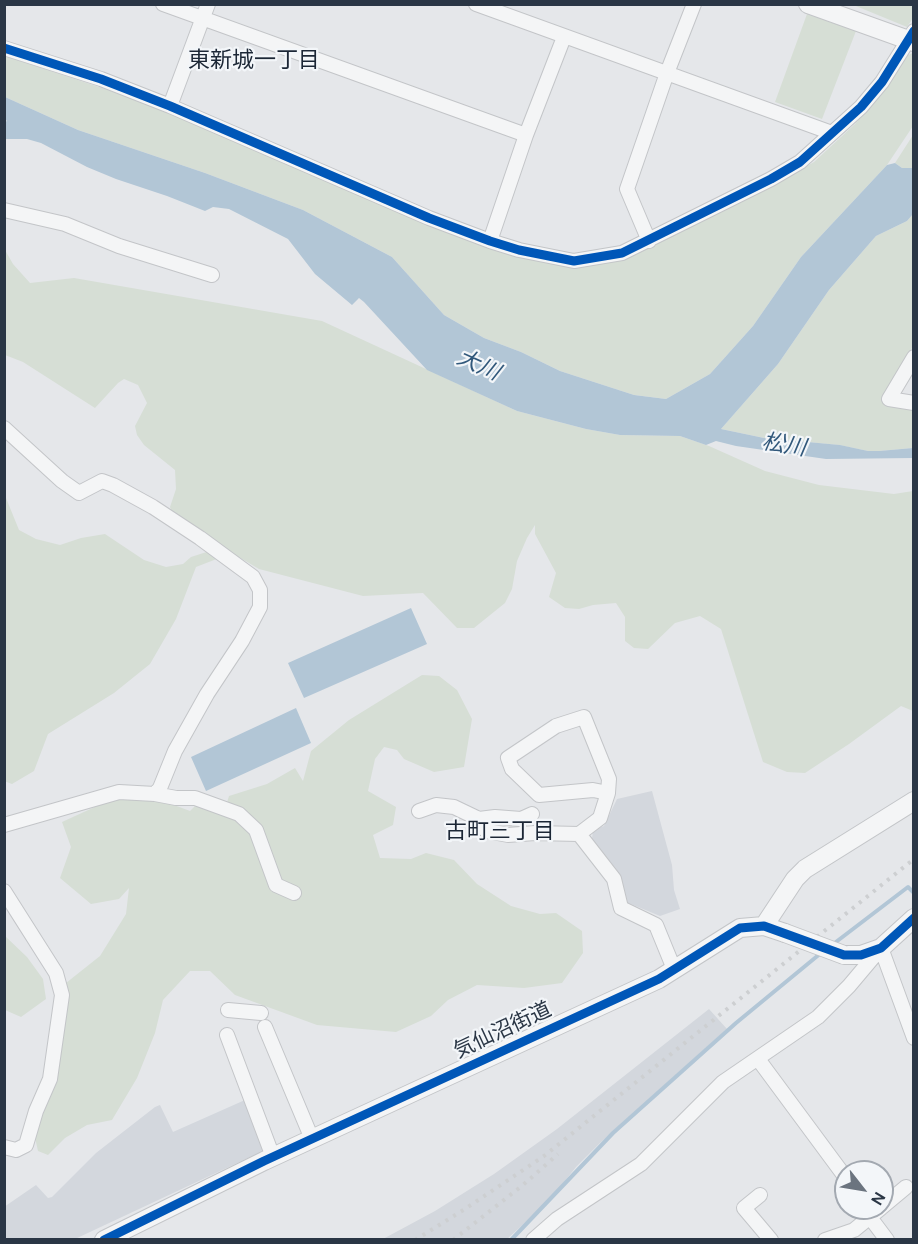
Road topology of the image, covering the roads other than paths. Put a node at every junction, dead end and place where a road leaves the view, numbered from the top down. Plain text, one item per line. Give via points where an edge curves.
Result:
1 (163, 4) edge
2 (208, 4) edge
3 (476, 4) edge
4 (694, 4) edge
5 (808, 4) edge
6 (202, 19) junction
7 (564, 37) junction
8 (912, 38) edge
9 (4, 48) edge
10 (667, 73) junction
11 (170, 106) junction
12 (832, 133) junction
13 (526, 135) junction
14 (4, 210) edge
15 (649, 240) junction
16 (489, 241) junction
17 (212, 275) dead end
18 (914, 357) edge
19 (914, 403) edge
20 (4, 428) edge
21 (608, 793) junction
22 (155, 794) junction
23 (914, 801) edge
24 (419, 811) dead end
25 (532, 814) dead end
26 (479, 819) junction
27 (4, 825) edge
28 (579, 834) junction
29 (4, 891) edge
30 (294, 893) dead end
31 (914, 918) edge
32 (764, 926) junction
33 (880, 948) junction
34 (674, 969) junction
35 (228, 1010) dead end
36 (227, 1035) dead end
37 (914, 1038) edge
38 (759, 1059) junction
39 (312, 1139) junction
40 (4, 1147) edge
41 (273, 1157) junction
42 (834, 1162) edge
43 (911, 1188) edge
44 (760, 1195) dead end
45 (894, 1199) edge
46 (865, 1220) edge
47 (872, 1220) edge
48 (104, 1239) edge
49 (533, 1239) edge
50 (771, 1239) edge
51 (825, 1239) edge
52 (887, 1239) edge

1 - 6 street
2 - 6 street
3 - 7 street
4 - 10 street
5 - 8 street
6 - 11 street
6 - 13 street
7 - 10 street
7 - 13 street
8 - 12 street via 861,107
9 - 11 street
10 - 12 street
10 - 15 street via 627,189
11 - 16 street
12 - 15 street via 800,162 771,179
13 - 16 street
14 - 17 street via 65,224 119,246
15 - 16 street via 622,253 574,261
18 - 19 street via 889,399
20 - 22 street via 79,493 102,481 113,485 208,544 253,577 260,590 260,607 207,694
21 - 21 street via 609,780 584,717 556,726 508,758 512,769 539,795 593,790
21 - 28 street via 600,818
22 - 27 street via 119,792
22 - 30 street via 195,798 239,814 256,830 276,885
23 - 32 street via 805,870
24 - 26 street via 436,805 454,807
25 - 26 street via 521,819
26 - 28 street via 477,824 487,831 508,835
28 - 34 street via 614,879 621,908 656,925
29 - 40 street via 56,973 62,995 50,1079 26,1145 16,1150
31 - 33 street, 気仙沼街道
32 - 33 street, 気仙沼街道, bridge via 844,955 861,955
32 - 34 street, 気仙沼街道 via 740,928
33 - 37 street
33 - 38 street via 819,1017
34 - 39 street, 気仙沼街道
35 - 39 street via 263,1020
36 - 41 street
38 - 42 street
38 - 49 street via 723,1082 641,1164
39 - 41 street, 気仙沼街道
41 - 48 street, 気仙沼街道
43 - 45 street
44 - 50 street via 744,1208
46 - 51 street via 854,1230
47 - 52 street

